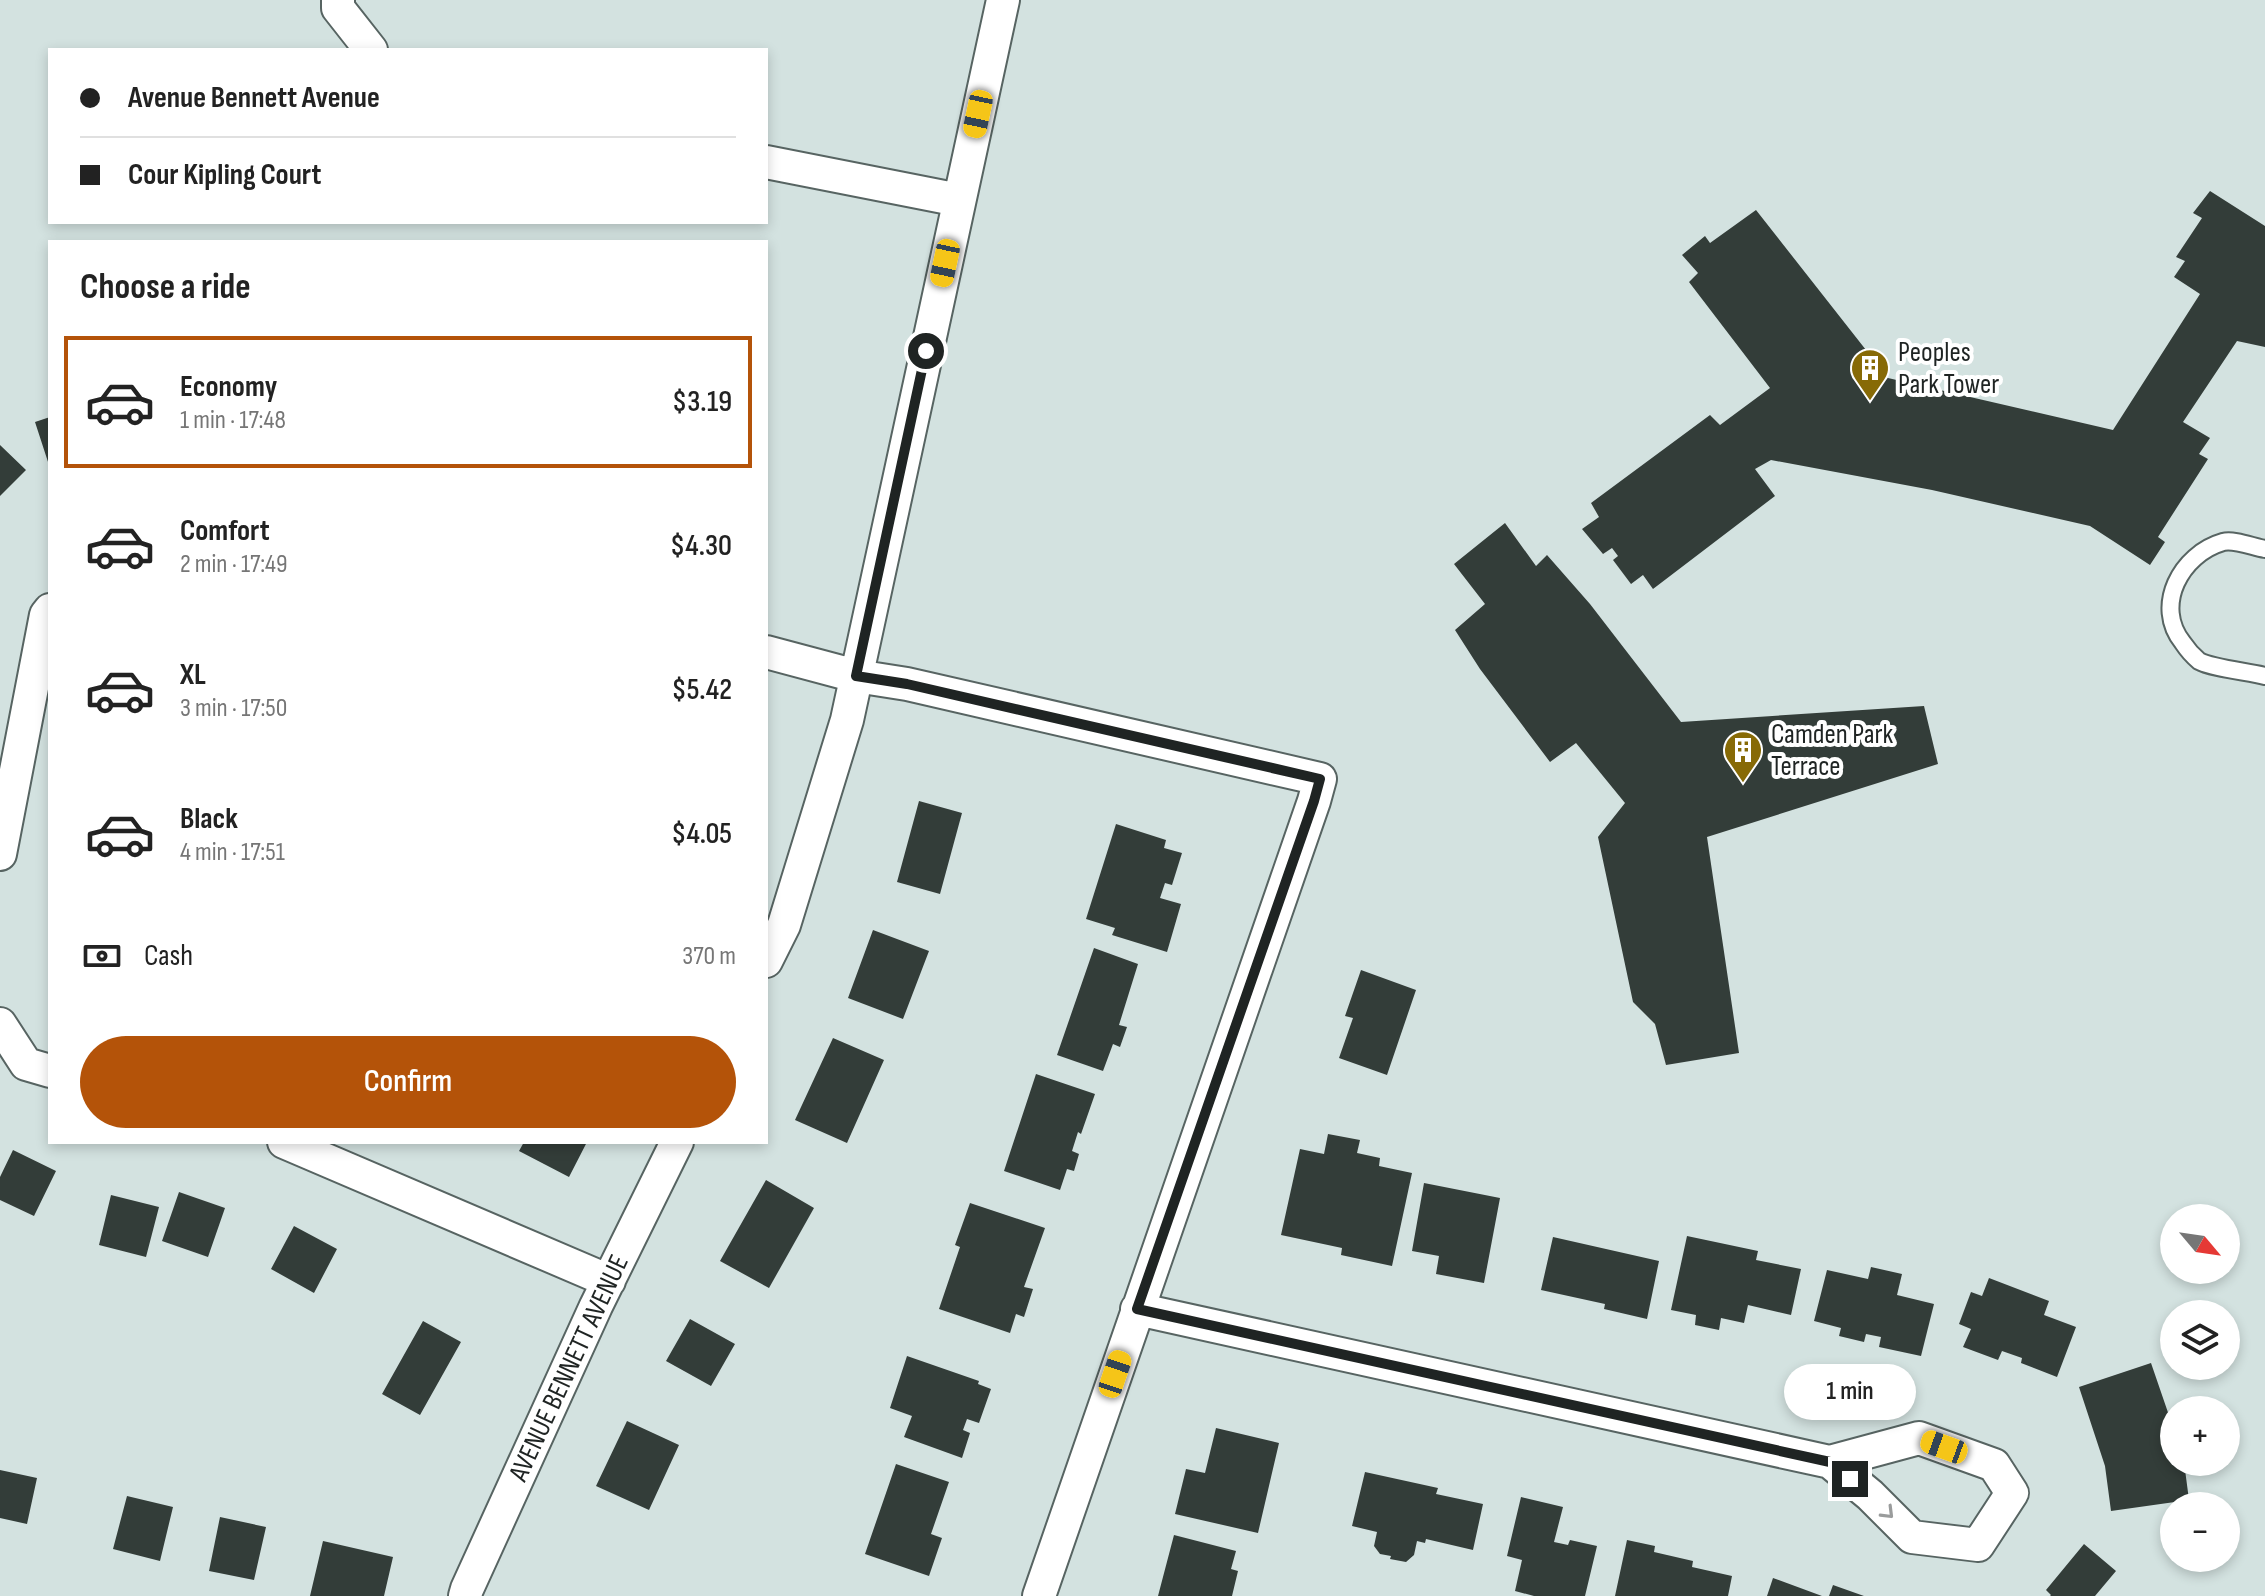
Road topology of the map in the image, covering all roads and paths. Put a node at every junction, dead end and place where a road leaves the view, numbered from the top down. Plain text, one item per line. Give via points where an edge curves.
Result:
1 (338, 0) edge
2 (1003, 0) edge
3 (369, 48) edge
4 (768, 162) edge
5 (959, 200) junction
6 (2265, 549) edge
7 (48, 612) edge
8 (768, 653) edge
9 (856, 676) junction
10 (2265, 676) edge
11 (0, 854) edge
12 (768, 957) edge
13 (0, 1024) edge
14 (48, 1070) edge
15 (289, 1144) edge
16 (676, 1144) edge
17 (609, 1281) junction
18 (1137, 1309) junction
19 (1830, 1462) junction
20 (465, 1596) edge
21 (1039, 1596) edge

1 - 3 street via 338,8
2 - 5 street
4 - 5 street
5 - 9 street
6 - 10 lane via 2226,541 2202,552 2184,567 2172,589 2170,612 2175,634 2201,662
7 - 11 street
8 - 9 street
9 - 12 street via 842,739 784,925
9 - 18 street via 1320,779
13 - 14 street via 26,1064
15 - 17 street
16 - 17 street, AVENUE BENNETT AVENUE
17 - 20 street, AVENUE BENNETT AVENUE
18 - 19 street
18 - 21 street
19 -> 19 street via 1912,1537 1978,1545 2012,1493 1994,1465 1919,1438

